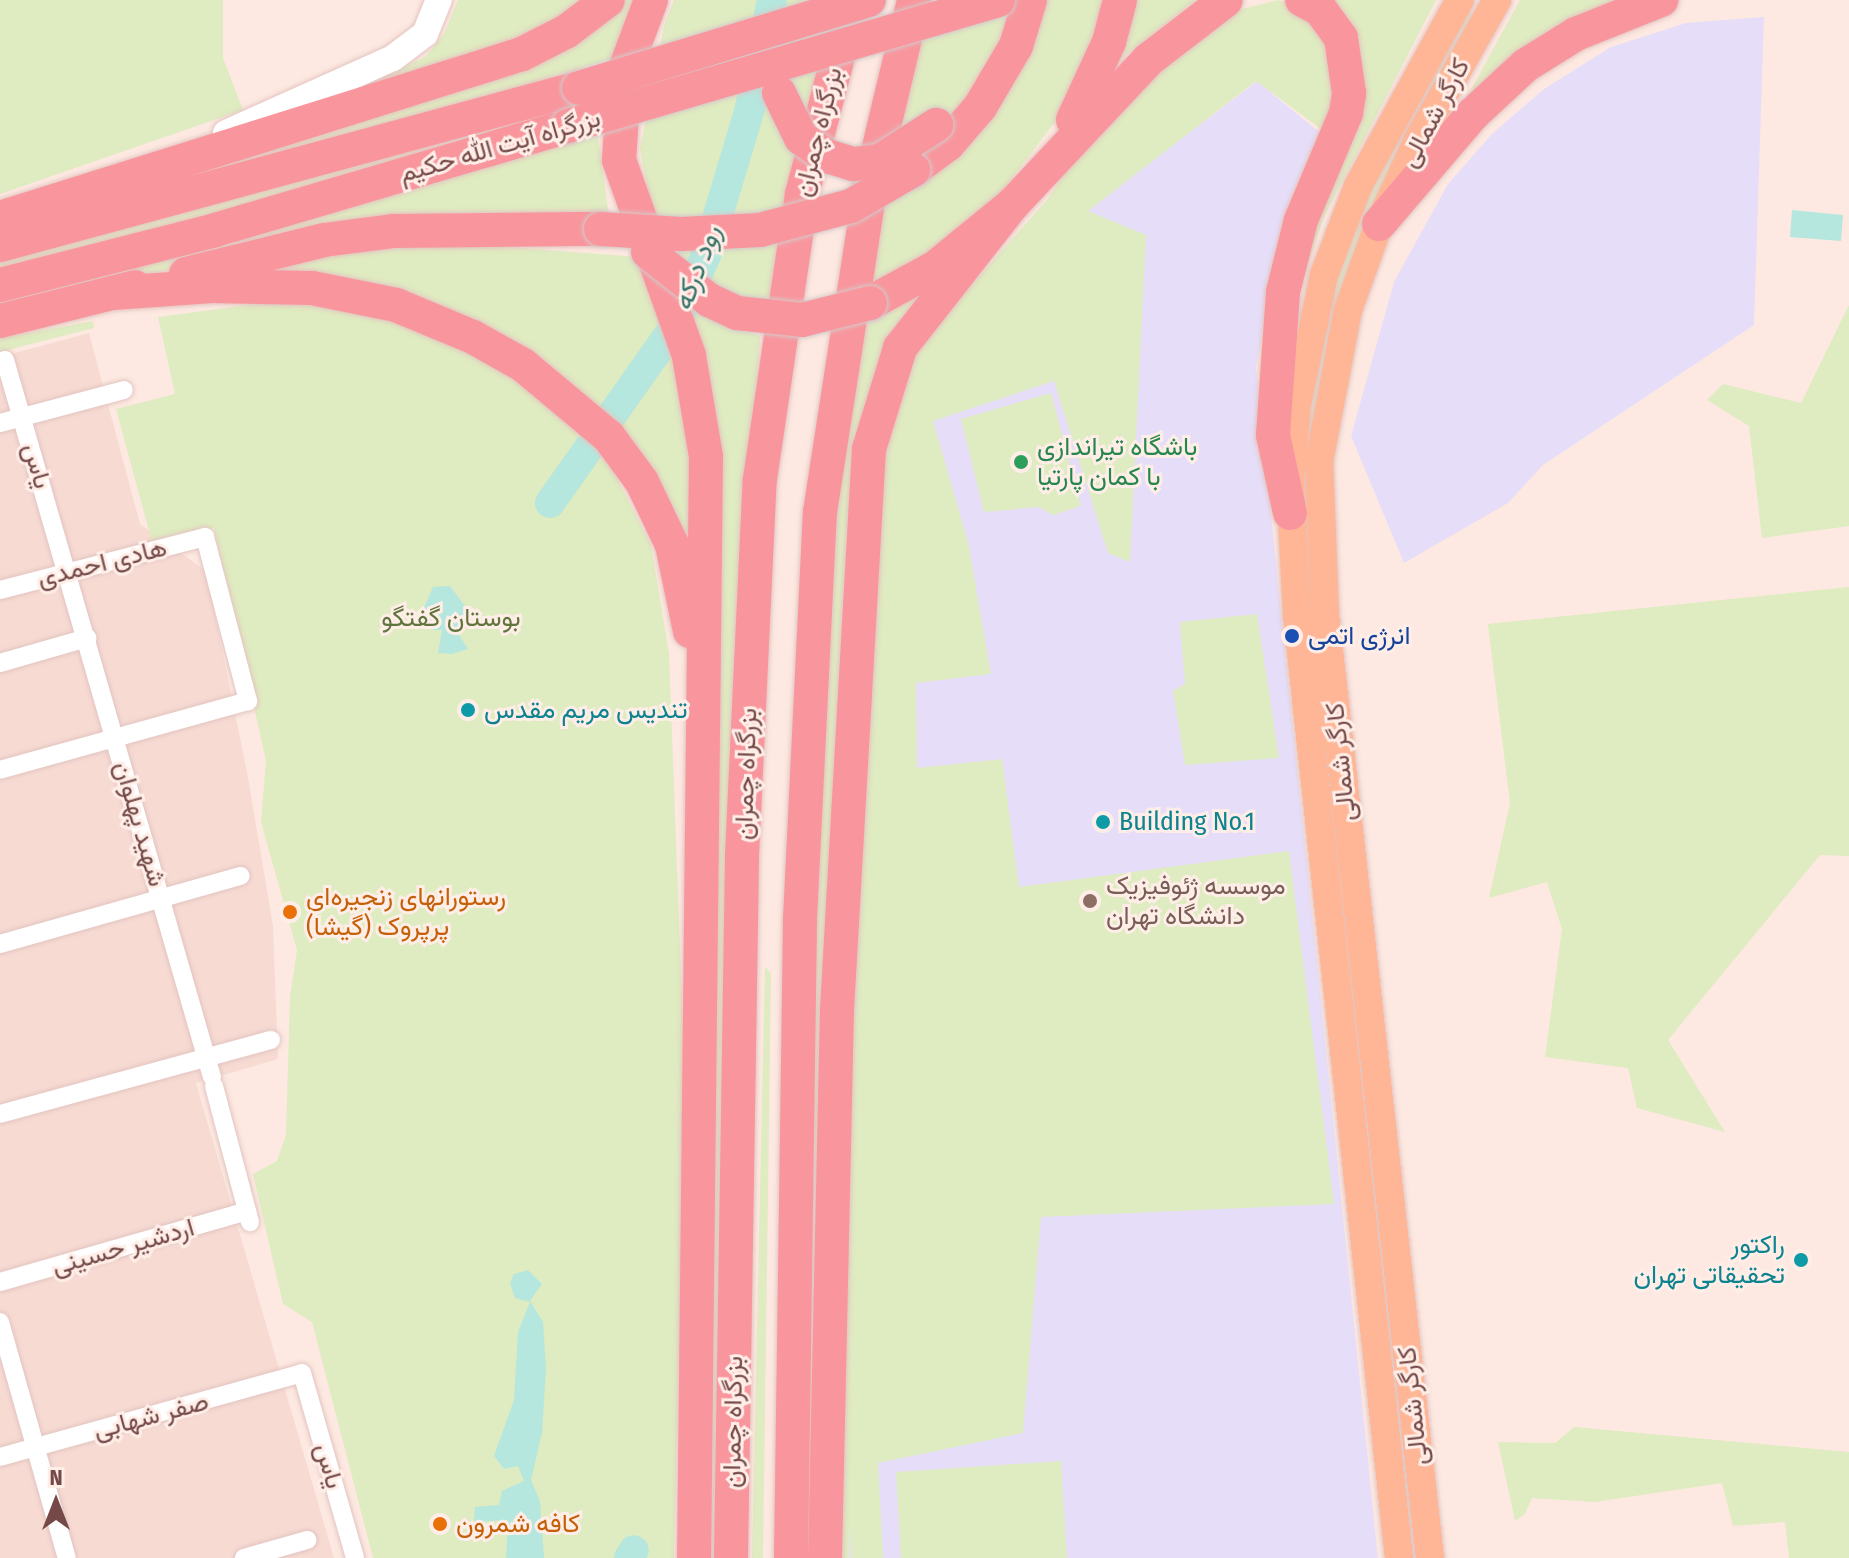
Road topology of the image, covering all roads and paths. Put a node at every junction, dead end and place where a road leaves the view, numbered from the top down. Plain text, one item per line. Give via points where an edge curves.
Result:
1 (439, 0) edge
2 (608, 0) edge
3 (651, 0) edge
4 (803, 0) edge
5 (853, 0) edge
6 (869, 0) edge
7 (914, 0) edge
8 (998, 0) edge
9 (1016, 0) edge
10 (1030, 0) edge
11 (1120, 0) edge
12 (1226, 0) edge
13 (1302, 0) edge
14 (1460, 0) edge
15 (1497, 0) edge
16 (1661, 0) edge
17 (1052, 159) junction
18 (117, 182) junction
19 (1013, 204) junction
20 (0, 218) edge
21 (1379, 224) junction
22 (0, 245) edge
23 (648, 252) junction
24 (0, 285) edge
25 (113, 293) junction
26 (0, 321) edge
27 (5, 360) dead end
28 (124, 390) dead end
29 (22, 417) junction
30 (0, 423) edge
31 (1290, 513) junction
32 (68, 571) junction
33 (0, 590) edge
34 (87, 638) junction
35 (0, 663) edge
36 (115, 738) junction
37 (699, 741) junction
38 (0, 770) edge
39 (1348, 819) junction
40 (1319, 823) junction
41 (241, 876) dead end
42 (161, 899) junction
43 (0, 944) edge
44 (271, 1040) dead end
45 (206, 1057) junction
46 (0, 1114) edge
47 (248, 1217) joint
48 (0, 1282) edge
49 (0, 1322) edge
50 (302, 1373) joint
51 (36, 1448) junction
52 (0, 1457) edge
53 (307, 1540) dead end
54 (67, 1558) edge
55 (244, 1558) edge
56 (355, 1558) edge
57 (694, 1558) edge
58 (731, 1558) edge
59 (791, 1558) edge
60 (825, 1558) edge
61 (1399, 1558) edge
62 (1430, 1558) edge

1 - 18 main road via 425,34 393,58
2 - 18 highway via 567,31 522,54
3 - 23 highway via 625,70 619,138 622,177
4 - 9 highway, bridge via 788,38 779,93 801,138 827,156 854,164 880,161 936,125 981,72
5 - 58 highway, بزرگراه چمران via 802,194 760,479 742,855
6 - 22 highway, بزرگراه آیت الله حکیم, bridge via 579,88
7 - 59 highway via 871,181 820,512 800,919
8 - 24 highway, بزرگراه آیت الله حکیم, bridge via 215,230
10 - 25 highway, bridge via 1016,46 988,96 948,144 851,206 760,230 681,234 490,226 324,240
11 - 17 highway via 1094,80
12 - 17 highway via 1148,60
13 - 31 highway via 1320,9 1341,38 1349,93 1346,113 1301,220 1283,292 1273,435
14 - 31 main road, کارگر شمالی via 1358,186 1324,275 1297,405
15 - 21 main road, کارگر شمالی via 1419,138
16 - 21 highway via 1600,23 1526,65 1473,114
17 - 19 highway
18 - 20 highway
19 - 23 highway, bridge via 936,267 870,303 802,320 737,313 709,300
19 - 60 highway via 900,348 869,449 836,1024
21 - 39 main road, کارگر شمالی via 1348,310 1319,462 1325,615
23 - 37 highway via 689,356 706,456
25 - 26 highway
25 - 37 highway via 212,286 312,288 396,305 523,365 609,437 642,482 672,545 690,633
27 - 29 street, یاس
28 - 29 street
29 - 30 street
29 - 32 street, یاس
31 - 40 main road, کارگر شمالی
32 - 33 street, هادی احمدی
32 - 34 street, شهید پهلوان
32 - 36 street, هادی احمدی via 205,537 248,701
34 - 35 street
34 - 36 street, شهید پهلوان
36 - 38 street
36 - 42 street, شهید پهلوان
37 - 57 highway
39 - 40 main road
39 - 62 main road, کارگر شمالی
40 - 61 main road, کارگر شمالی
41 - 42 street
42 - 43 street
42 - 45 street, شهید پهلوان
44 - 45 street
45 - 46 street
45 - 47 street, شهید پهلوان
47 - 48 street, اردشیر حسینی
49 - 51 street
50 - 51 street, صفر شهابی
50 - 56 street, یاس
51 - 52 street, صفر شهابی
51 - 54 street
53 - 55 street

